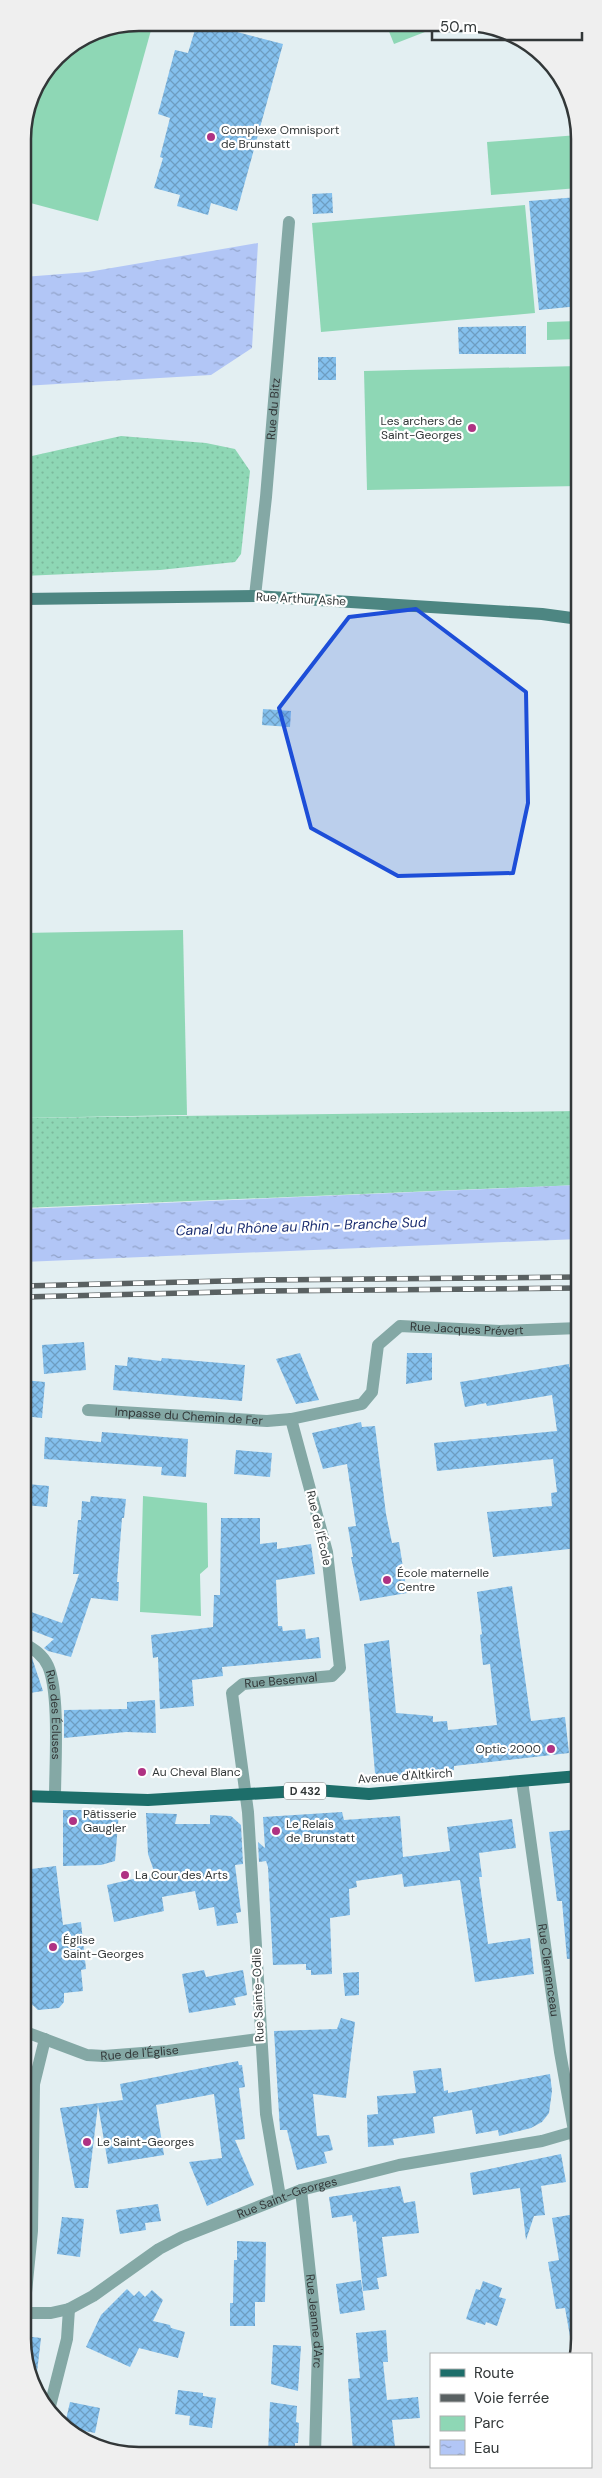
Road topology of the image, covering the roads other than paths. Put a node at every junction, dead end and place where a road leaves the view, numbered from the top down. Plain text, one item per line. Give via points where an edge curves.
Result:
1 (289, 222) dead end
2 (255, 596) junction
3 (31, 599) edge
4 (571, 618) edge
5 (571, 1328) edge
6 (88, 1410) dead end
7 (291, 1419) junction
8 (31, 1648) edge
9 (340, 1668) joint
10 (571, 1777) edge
11 (522, 1781) junction
12 (245, 1793) junction
13 (31, 1796) edge
14 (55, 1797) junction
15 (31, 2034) edge
16 (45, 2039) junction
17 (259, 2039) junction
18 (571, 2119) edge
19 (571, 2133) edge
20 (301, 2190) junction
21 (280, 2197) junction
22 (31, 2241) edge
23 (69, 2309) junction
24 (31, 2313) edge
25 (51, 2402) edge
26 (315, 2447) edge

1 - 2 street, Rue du Bitz
2 - 3 main road, Rue Arthur Ashe
2 - 4 main road, Rue Arthur Ashe
5 - 7 street, Rue Jacques Prévert via 500,1331 400,1326 378,1345 372,1392 362,1404
6 - 7 street, Impasse du Chemin de Fer via 267,1421
7 - 9 street, Rue de l'École via 327,1552
8 - 14 street, Rue des Écluses via 48,1666 54,1691
9 - 12 street, Rue Besenval via 332,1676 243,1684 232,1693
10 - 11 main road, Avenue d'Altkirch / D 432
11 - 12 main road, Avenue d'Altkirch / D 432 via 369,1794 316,1790
11 - 18 street, Rue Clemenceau
12 - 14 main road, Avenue d'Altkirch / D 432 via 148,1800
12 - 17 street, Rue Sainte-Odile via 253,1877
13 - 14 main road, Avenue d'Altkirch / D 432
15 - 16 street, Rue de l'Église
16 - 17 street, Rue de l'Église via 87,2054 104,2056
16 - 22 street via 34,2084
17 - 21 street, Rue Sainte-Odile via 266,2114
19 - 20 street, Rue Saint-Georges via 399,2165
20 - 21 street, Rue Saint-Georges
20 - 26 street, Rue Jeanne d'Arc via 318,2348
21 - 23 street, Rue Saint-Georges via 182,2237
23 - 24 street, Rue Saint-Georges
23 - 25 street via 67,2339

